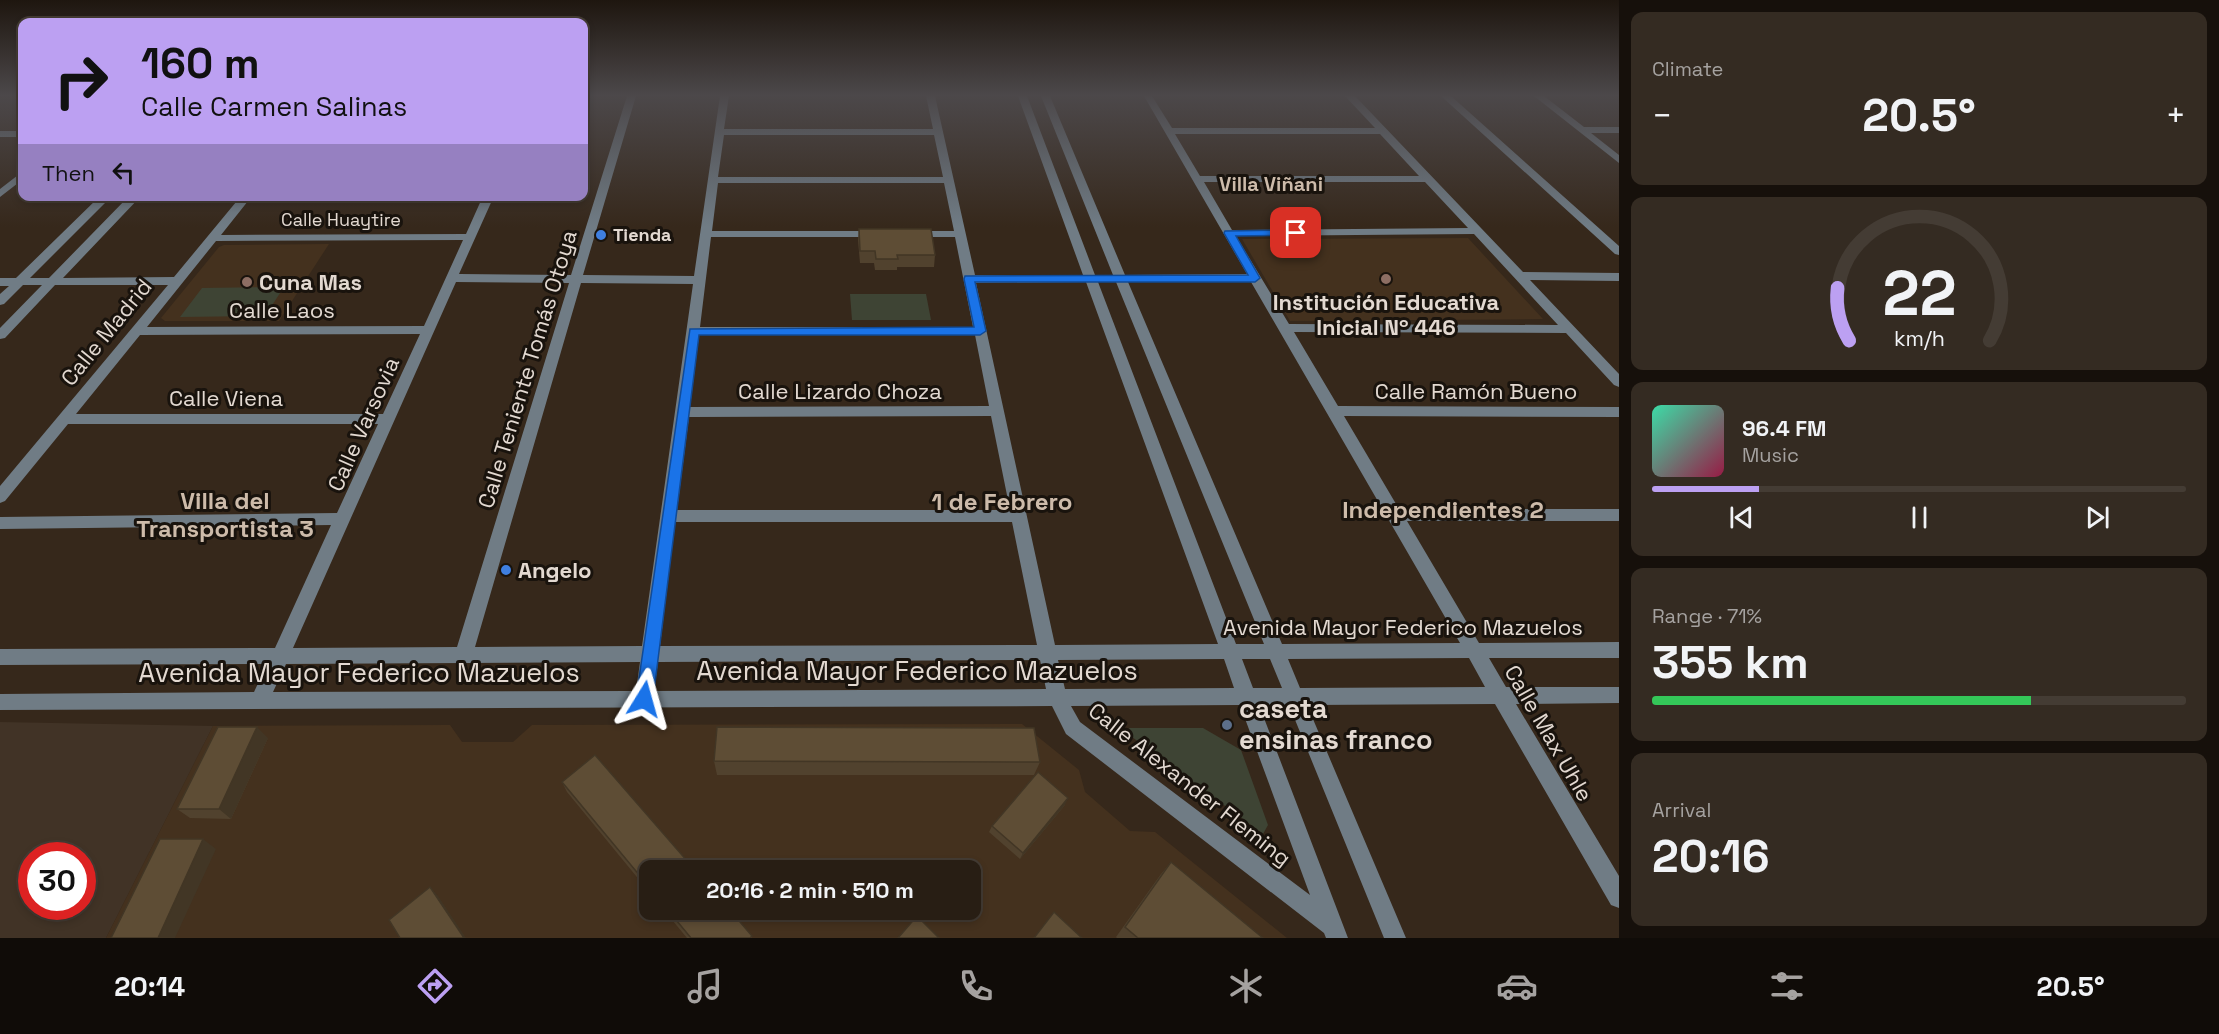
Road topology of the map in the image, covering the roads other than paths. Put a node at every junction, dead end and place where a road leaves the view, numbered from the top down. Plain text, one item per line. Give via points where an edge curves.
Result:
1 (618, 140) edge
2 (720, 140) edge
3 (940, 140) edge
4 (1038, 140) edge
5 (1063, 140) edge
6 (1174, 140) edge
7 (1392, 140) edge
8 (1495, 140) edge
9 (1594, 140) edge
10 (1619, 159) edge
11 (18, 178) edge
12 (18, 179) edge
13 (1197, 179) junction
14 (1428, 179) junction
15 (714, 180) junction
16 (948, 180) junction
17 (0, 181) edge
18 (0, 194) edge
19 (102, 201) edge
20 (131, 201) edge
21 (243, 201) edge
22 (487, 201) edge
23 (1477, 231) junction
24 (1229, 233) junction
25 (707, 234) junction
26 (960, 234) junction
27 (471, 237) junction
28 (212, 238) junction
29 (1619, 252) edge
30 (1519, 276) junction
31 (1619, 277) edge
32 (452, 278) junction
33 (1090, 278) junction
34 (1121, 278) junction
35 (1255, 278) junction
36 (576, 279) junction
37 (969, 279) junction
38 (701, 280) junction
39 (0, 282) edge
40 (19, 282) junction
41 (52, 282) junction
42 (177, 282) junction
43 (0, 300) edge
44 (1284, 328) junction
45 (1569, 329) junction
46 (428, 330) junction
47 (136, 331) junction
48 (694, 331) junction
49 (980, 331) junction
50 (0, 335) edge
51 (1619, 382) edge
52 (997, 411) junction
53 (1334, 411) junction
54 (683, 412) junction
55 (1619, 412) edge
56 (64, 419) junction
57 (388, 419) junction
58 (0, 497) edge
59 (1394, 515) junction
60 (1619, 515) edge
61 (669, 516) junction
62 (1019, 516) junction
63 (343, 519) junction
64 (0, 523) edge
65 (1619, 650) edge
66 (1474, 651) junction
67 (1230, 652) junction
68 (1276, 652) junction
69 (1048, 653) junction
70 (651, 654) junction
71 (464, 655) junction
72 (281, 656) junction
73 (0, 657) edge
74 (1500, 695) junction
75 (1619, 695) edge
76 (1246, 696) junction
77 (1294, 696) junction
78 (1058, 697) junction
79 (644, 699) junction
80 (260, 700) junction
81 (0, 702) edge
82 (1619, 897) edge
83 (1334, 932) edge
84 (1395, 938) edge

1 - 36 street, Calle Teniente Tomás Otoya
2 - 15 street
3 - 16 street, Calle Alexander Fleming
4 - 33 street
5 - 34 street
6 - 13 street, Calle Max Uhle
7 - 14 street
8 - 29 street
9 - 10 street
11 - 17 street
12 - 18 street
13 - 14 street
13 - 24 street, Calle Max Uhle
14 - 23 street
15 - 16 street
15 - 25 street
16 - 26 street, Calle Alexander Fleming
19 - 40 street
20 - 41 street
21 - 28 street, Calle Madrid
22 - 27 street, Calle Varsovia
23 - 24 street
23 - 30 street
24 - 35 street, Calle Max Uhle
25 - 26 street
25 - 38 street
26 - 37 street, Calle Alexander Fleming
27 - 28 street, Calle Huaytire
27 - 32 street, Calle Varsovia
28 - 42 street, Calle Madrid
30 - 31 street
30 - 45 street
32 - 36 street
32 - 46 street, Calle Varsovia
33 - 34 street
33 - 37 street
33 - 67 street
34 - 35 street
34 - 68 street
35 - 44 street, Calle Max Uhle
36 - 38 street
36 - 71 street, Calle Teniente Tomás Otoya
37 - 49 street, Calle Alexander Fleming
38 - 48 street
39 - 40 street
40 - 41 street
40 - 43 street
41 - 42 street
41 - 50 street
42 - 47 street, Calle Madrid
44 - 45 street
44 - 53 street, Calle Max Uhle
45 - 51 street
46 - 47 street, Calle Laos
46 - 57 street, Calle Varsovia
47 - 56 street, Calle Madrid
48 - 49 street
48 - 54 street
49 - 52 street, Calle Alexander Fleming
52 - 54 street, Calle Lizardo Choza
52 - 62 street, Calle Alexander Fleming
53 - 55 street, Calle Ramón Bueno
53 - 59 street, Calle Max Uhle
54 - 61 street
56 - 57 street, Calle Viena
56 - 58 street, Calle Madrid
57 - 63 street, Calle Varsovia
59 - 60 street
59 - 66 street, Calle Max Uhle
61 - 62 street
61 - 70 street
62 - 69 street, Calle Alexander Fleming
63 - 64 street
63 - 72 street, Calle Varsovia
65 - 66 street, Avenida Mayor Federico Mazuelos
66 - 68 street, Avenida Mayor Federico Mazuelos
66 - 74 street, Calle Max Uhle
67 - 68 street, Avenida Mayor Federico Mazuelos
67 - 69 street, Avenida Mayor Federico Mazuelos
67 - 76 street
68 - 77 street
69 - 70 street, Avenida Mayor Federico Mazuelos
69 - 78 street, Calle Alexander Fleming
70 - 71 street, Avenida Mayor Federico Mazuelos
70 - 79 street
71 - 72 street, Avenida Mayor Federico Mazuelos
72 - 73 street, Avenida Mayor Federico Mazuelos
72 - 80 street, Calle Varsovia
74 - 75 street, Avenida Mayor Federico Mazuelos
74 - 77 street, Avenida Mayor Federico Mazuelos
74 - 82 street, Calle Max Uhle
76 - 77 street, Avenida Mayor Federico Mazuelos
76 - 78 street, Avenida Mayor Federico Mazuelos
76 - 83 street
77 - 84 street
78 - 79 street, Avenida Mayor Federico Mazuelos
78 - 83 street, Calle Alexander Fleming via 1073,728
79 - 80 street, Avenida Mayor Federico Mazuelos
80 - 81 street, Avenida Mayor Federico Mazuelos

